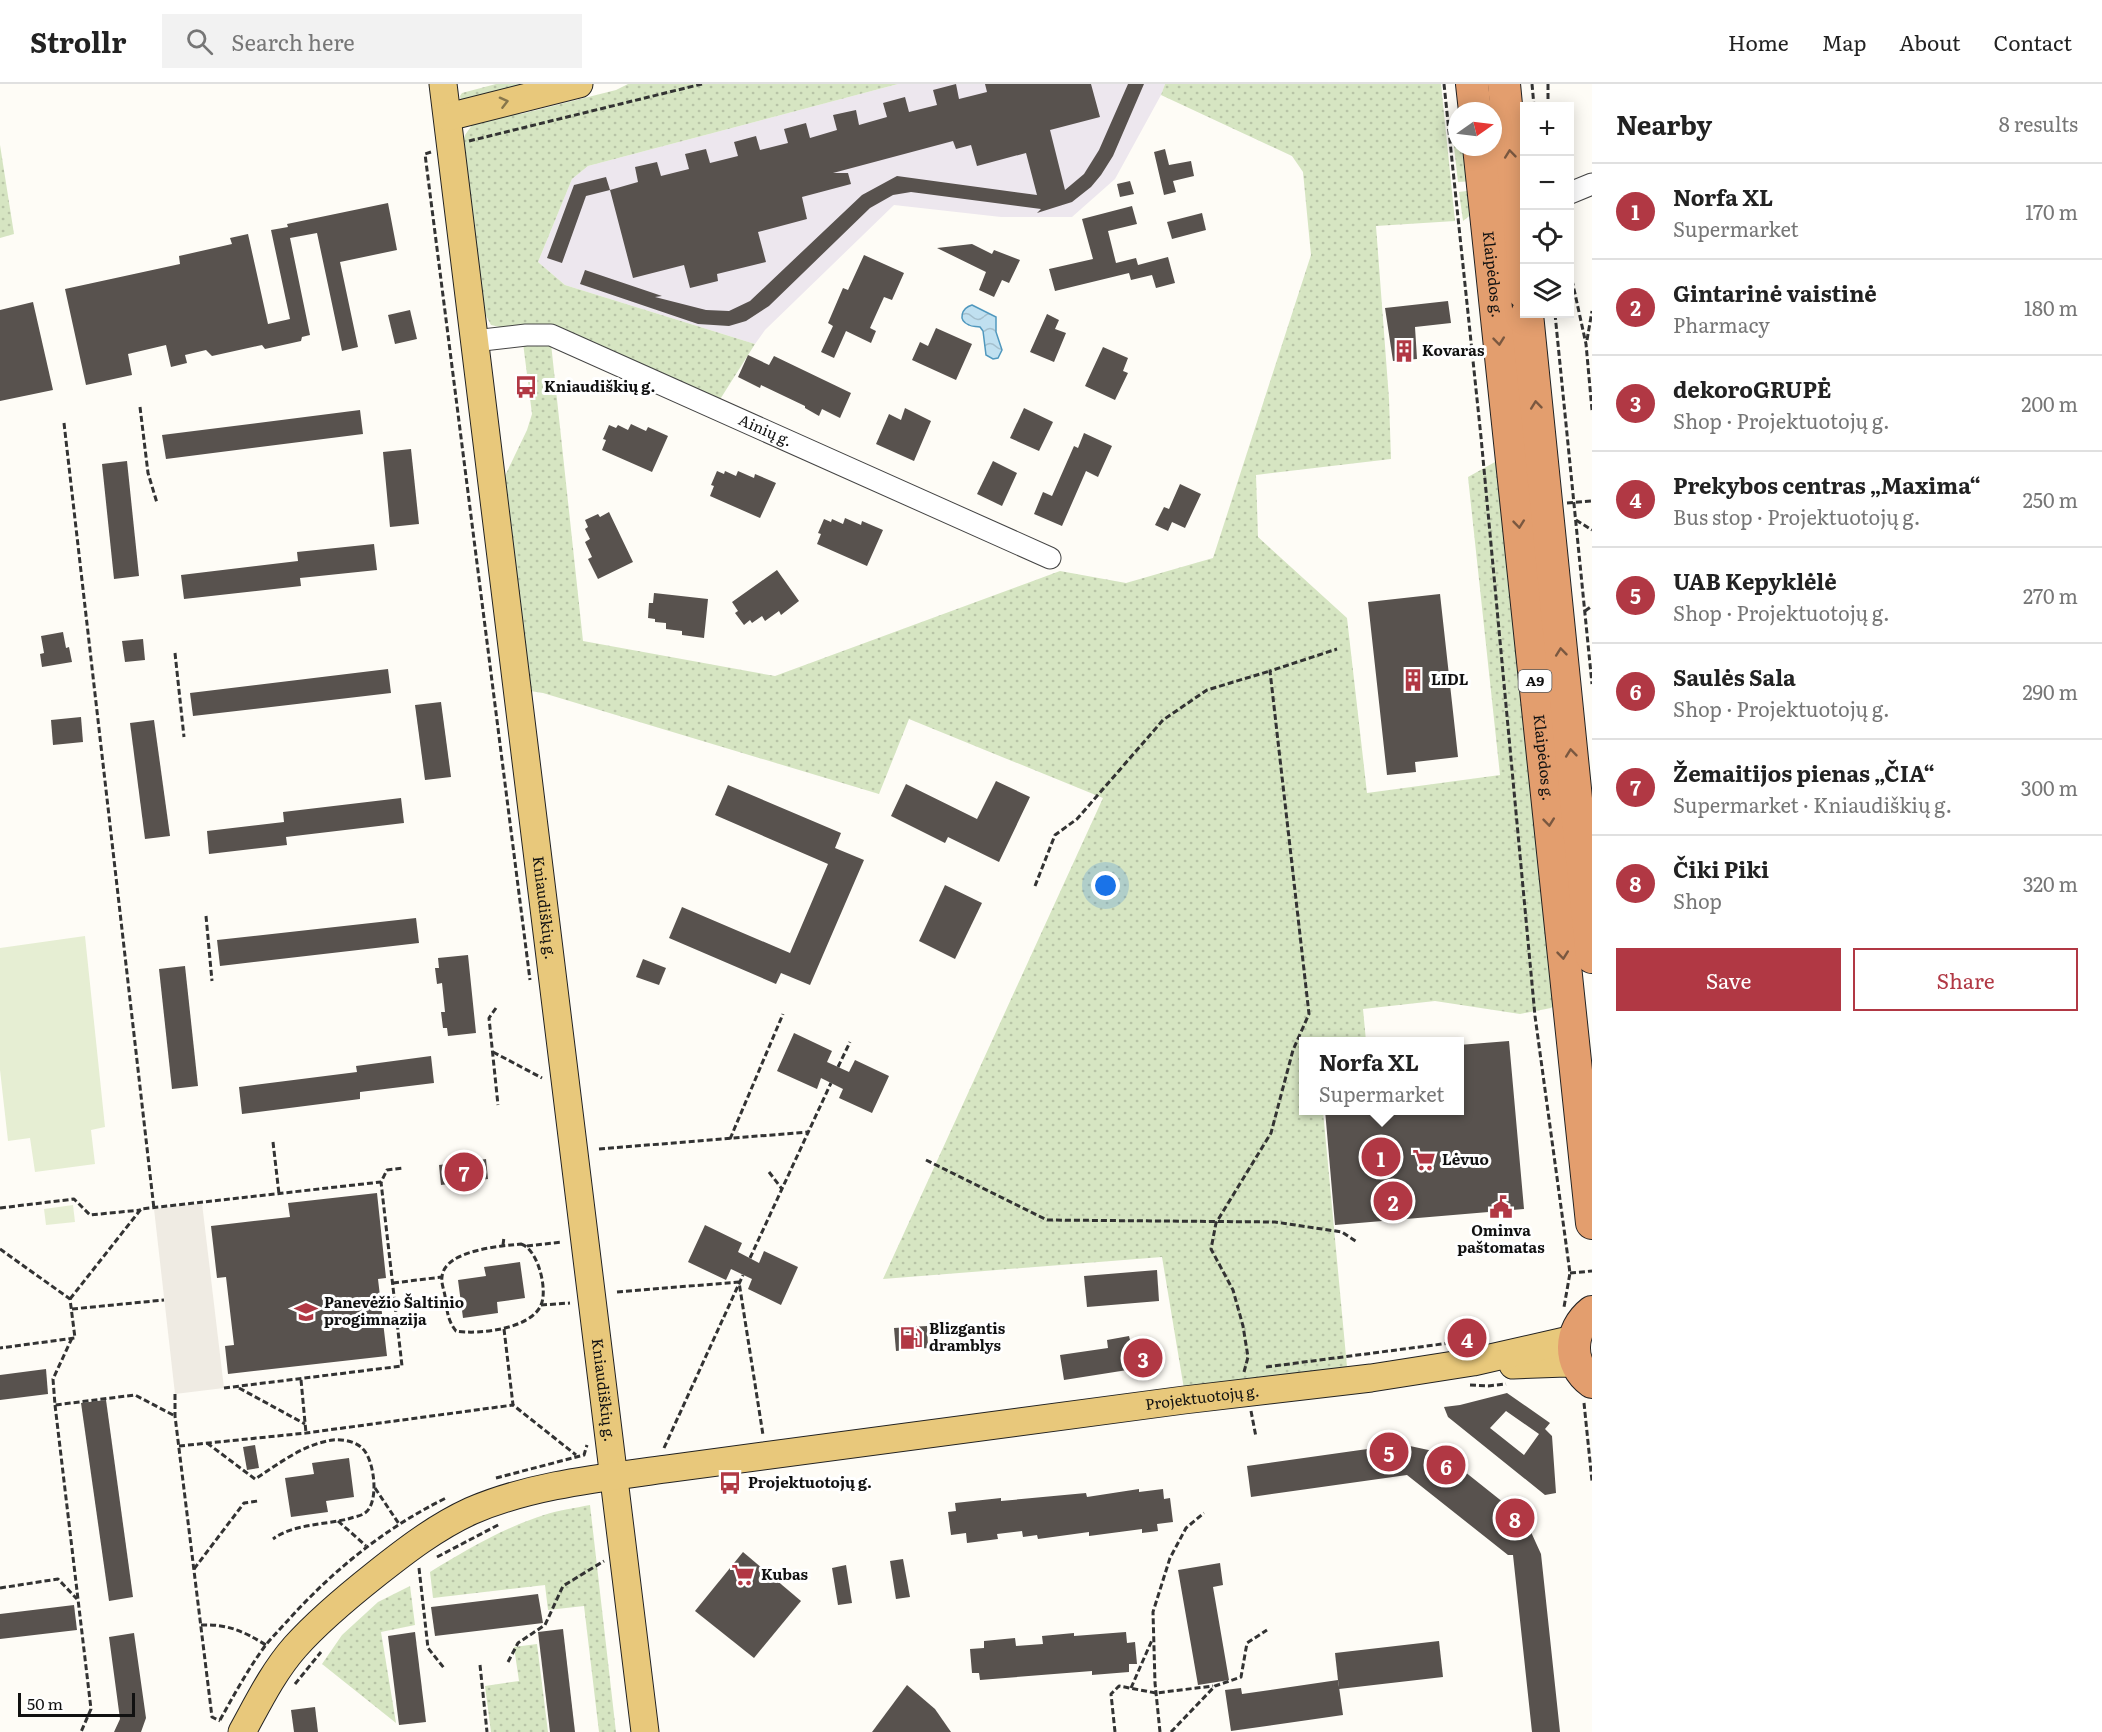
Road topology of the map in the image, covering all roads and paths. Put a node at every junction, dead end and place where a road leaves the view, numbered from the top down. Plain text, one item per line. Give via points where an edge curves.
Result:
1 (443, 84) edge
2 (579, 84) edge
3 (702, 84) edge
4 (1444, 84) edge
5 (1472, 84) edge
6 (1504, 84) edge
7 (1532, 84) edge
8 (1548, 84) edge
9 (1474, 102) edge
10 (1534, 102) edge
11 (1548, 102) edge
12 (447, 117) junction
13 (472, 141) dead end
14 (425, 154) dead end
15 (1480, 156) edge
16 (1592, 184) edge
17 (1574, 192) edge
18 (1520, 211) edge
19 (1486, 220) junction
20 (1574, 292) edge
21 (1592, 312) edge
22 (1527, 318) edge
23 (1555, 318) edge
24 (474, 341) junction
25 (1586, 344) junction
26 (140, 407) dead end
27 (1592, 410) edge
28 (64, 423) dead end
29 (1527, 464) junction
30 (157, 503) dead end
31 (1576, 520) junction
32 (1592, 530) edge
33 (1050, 558) dead end
34 (1338, 649) dead end
35 (175, 653) dead end
36 (1270, 671) junction
37 (1592, 684) edge
38 (184, 737) dead end
39 (1035, 885) dead end
40 (206, 916) dead end
41 (1592, 957) edge
42 (212, 981) dead end
43 (531, 987) dead end
44 (496, 1008) dead end
45 (783, 1014) dead end
46 (850, 1042) dead end
47 (493, 1052) junction
48 (541, 1066) dead end
49 (838, 1067) dead end
50 (542, 1078) junction
51 (831, 1083) dead end
52 (543, 1084) dead end
53 (498, 1105) dead end
54 (808, 1132) junction
55 (730, 1138) junction
56 (273, 1142) dead end
57 (599, 1149) dead end
58 (926, 1160) dead end
59 (403, 1168) dead end
60 (769, 1172) dead end
61 (381, 1182) junction
62 (782, 1189) junction
63 (279, 1194) junction
64 (0, 1208) edge
65 (141, 1209) junction
66 (154, 1209) junction
67 (1216, 1222) junction
68 (1592, 1223) edge
69 (504, 1237) dead end
70 (562, 1242) dead end
71 (1357, 1242) dead end
72 (503, 1245) junction
73 (527, 1246) junction
74 (0, 1249) edge
75 (750, 1258) dead end
76 (1592, 1271) edge
77 (1570, 1273) junction
78 (743, 1275) dead end
79 (442, 1277) junction
80 (739, 1282) junction
81 (392, 1283) junction
82 (617, 1292) dead end
83 (70, 1299) junction
84 (164, 1300) dead end
85 (570, 1303) dead end
86 (541, 1305) junction
87 (72, 1310) junction
88 (1578, 1311) edge
89 (504, 1329) junction
90 (72, 1338) junction
91 (0, 1347) edge
92 (1581, 1362) edge
93 (1244, 1370) dead end
94 (301, 1380) junction
95 (237, 1387) junction
96 (224, 1388) dead end
97 (175, 1394) dead end
98 (55, 1405) junction
99 (513, 1405) junction
100 (175, 1416) junction
101 (1587, 1420) dead end
102 (305, 1424) junction
103 (332, 1430) junction
104 (306, 1433) junction
105 (764, 1435) dead end
106 (334, 1440) junction
107 (587, 1441) dead end
108 (207, 1443) junction
109 (179, 1446) junction
110 (664, 1449) dead end
111 (614, 1476) junction
112 (1592, 1481) edge
113 (374, 1487) junction
114 (258, 1501) dead end
115 (1204, 1513) dead end
116 (338, 1521) junction
117 (504, 1522) dead end
118 (399, 1524) dead end
119 (273, 1539) dead end
120 (366, 1546) dead end
121 (436, 1557) dead end
122 (604, 1561) dead end
123 (194, 1569) junction
124 (411, 1571) dead end
125 (0, 1588) edge
126 (78, 1601) junction
127 (201, 1625) junction
128 (1267, 1630) dead end
129 (1154, 1637) junction
130 (266, 1645) dead end
131 (322, 1650) dead end
132 (508, 1662) dead end
133 (480, 1665) dead end
134 (444, 1668) dead end
135 (1215, 1686) junction
136 (1131, 1688) junction
137 (290, 1691) dead end
138 (1156, 1693) junction
139 (81, 1732) edge
140 (242, 1732) edge
141 (488, 1732) edge
142 (645, 1732) edge
143 (1115, 1732) edge
144 (1160, 1732) edge
145 (1171, 1732) edge

1 - 12 main road, Kniaudiškių g.
12 -> 2 main road
3 - 13 path
4 - 77 path via 1535,1016
5 - 9 highway
18 -> 6 highway, Klaipėdos g.
7 - 10 path
8 - 11 path
12 - 24 main road, Kniaudiškių g.
14 - 43 path
15 - 19 highway, Klaipėdos g. / A9
16 - 17 street
18 - 19 street
19 -> 29 highway, Klaipėdos g. / A9
20 - 25 path
21 - 25 path
29 -> 22 highway, Klaipėdos g. / A9
23 - 31 path
24 - 33 street, Ainių g. via 551,335
24 - 111 main road, Kniaudiškių g.
25 - 27 path
26 - 30 path via 148,473
28 - 66 path
41 -> 29 highway, Klaipėdos g. / A9
29 -> 68 highway, Klaipėdos g. / A9
31 - 32 path
31 - 37 path
34 - 36 path
35 - 38 path
36 - 39 path via 1207,690 1163,720 1077,819 1055,835
36 - 67 path via 1309,1014 1293,1050 1270,1133
40 - 42 path
44 - 47 path via 489,1018
45 - 55 path
46 - 49 path
47 - 50 path
47 - 53 path
48 - 50 path
50 - 52 path
51 - 54 path
54 - 55 path
54 - 62 path
55 - 57 path
56 - 63 path
58 - 67 path via 1047,1220
59 - 61 path via 387,1170
60 - 62 path
61 - 63 path
61 - 81 path
62 - 75 path
63 - 66 path
64 - 65 path via 74,1199 90,1215
65 - 66 path
65 - 83 path
67 - 71 path via 1275,1222 1342,1232
67 - 93 path via 1211,1249 1233,1290 1244,1326 1248,1357
69 - 72 path
70 - 73 path
72 - 73 path
72 - 79 path via 465,1255 451,1263
73 - 86 path via 534,1252 541,1275
74 - 83 path
76 - 77 path
77 - 88 path
78 - 80 path
79 - 81 path
79 - 89 path via 448,1317 456,1331
80 - 82 path
80 - 105 path
80 - 110 path
81 - 94 path via 402,1366
83 - 87 path
84 - 87 path
85 - 86 path
86 - 89 path via 526,1319
87 - 90 path
88 - 92 highway
89 - 99 path
90 - 91 path
90 - 98 path via 53,1379
92 - 111 main road, Projektuotojų g. via 1473,1362
94 - 95 path
94 - 102 path
95 - 96 path
95 - 102 path
97 - 100 path
98 - 100 path via 135,1395
98 - 126 path
99 - 103 path
99 - 107 path via 577,1456 584,1455
100 - 109 path
101 - 112 path
102 - 104 path
103 - 104 path
103 - 106 path
104 - 108 path
106 - 108 path via 301,1450 255,1479
106 - 113 path via 363,1449 369,1458
108 - 109 path
109 - 123 path
111 - 140 main road, Projektuotojų g. via 536,1491 471,1511 407,1550 330,1611 294,1648
111 - 142 main road, Kniaudiškių g.
113 - 116 path via 372,1505 365,1513
113 - 118 path
114 - 123 path via 244,1503
115 - 129 path via 1186,1528 1170,1558 1153,1612
116 - 119 path via 283,1532
116 - 120 path
117 - 121 path
122 - 132 path via 563,1586 545,1625 518,1643
123 - 127 path
124 - 134 path via 419,1566 428,1648
125 - 126 path via 58,1579
126 - 139 path via 91,1709
127 - 130 path via 216,1624 243,1631
127 - 140 path via 212,1717
128 - 135 path via 1247,1642 1241,1677
129 - 136 path
129 - 138 path
131 - 137 path
133 - 141 path
135 - 138 path
135 - 145 path
136 - 138 path
136 - 143 path via 1119,1686 1111,1694
138 - 144 path

